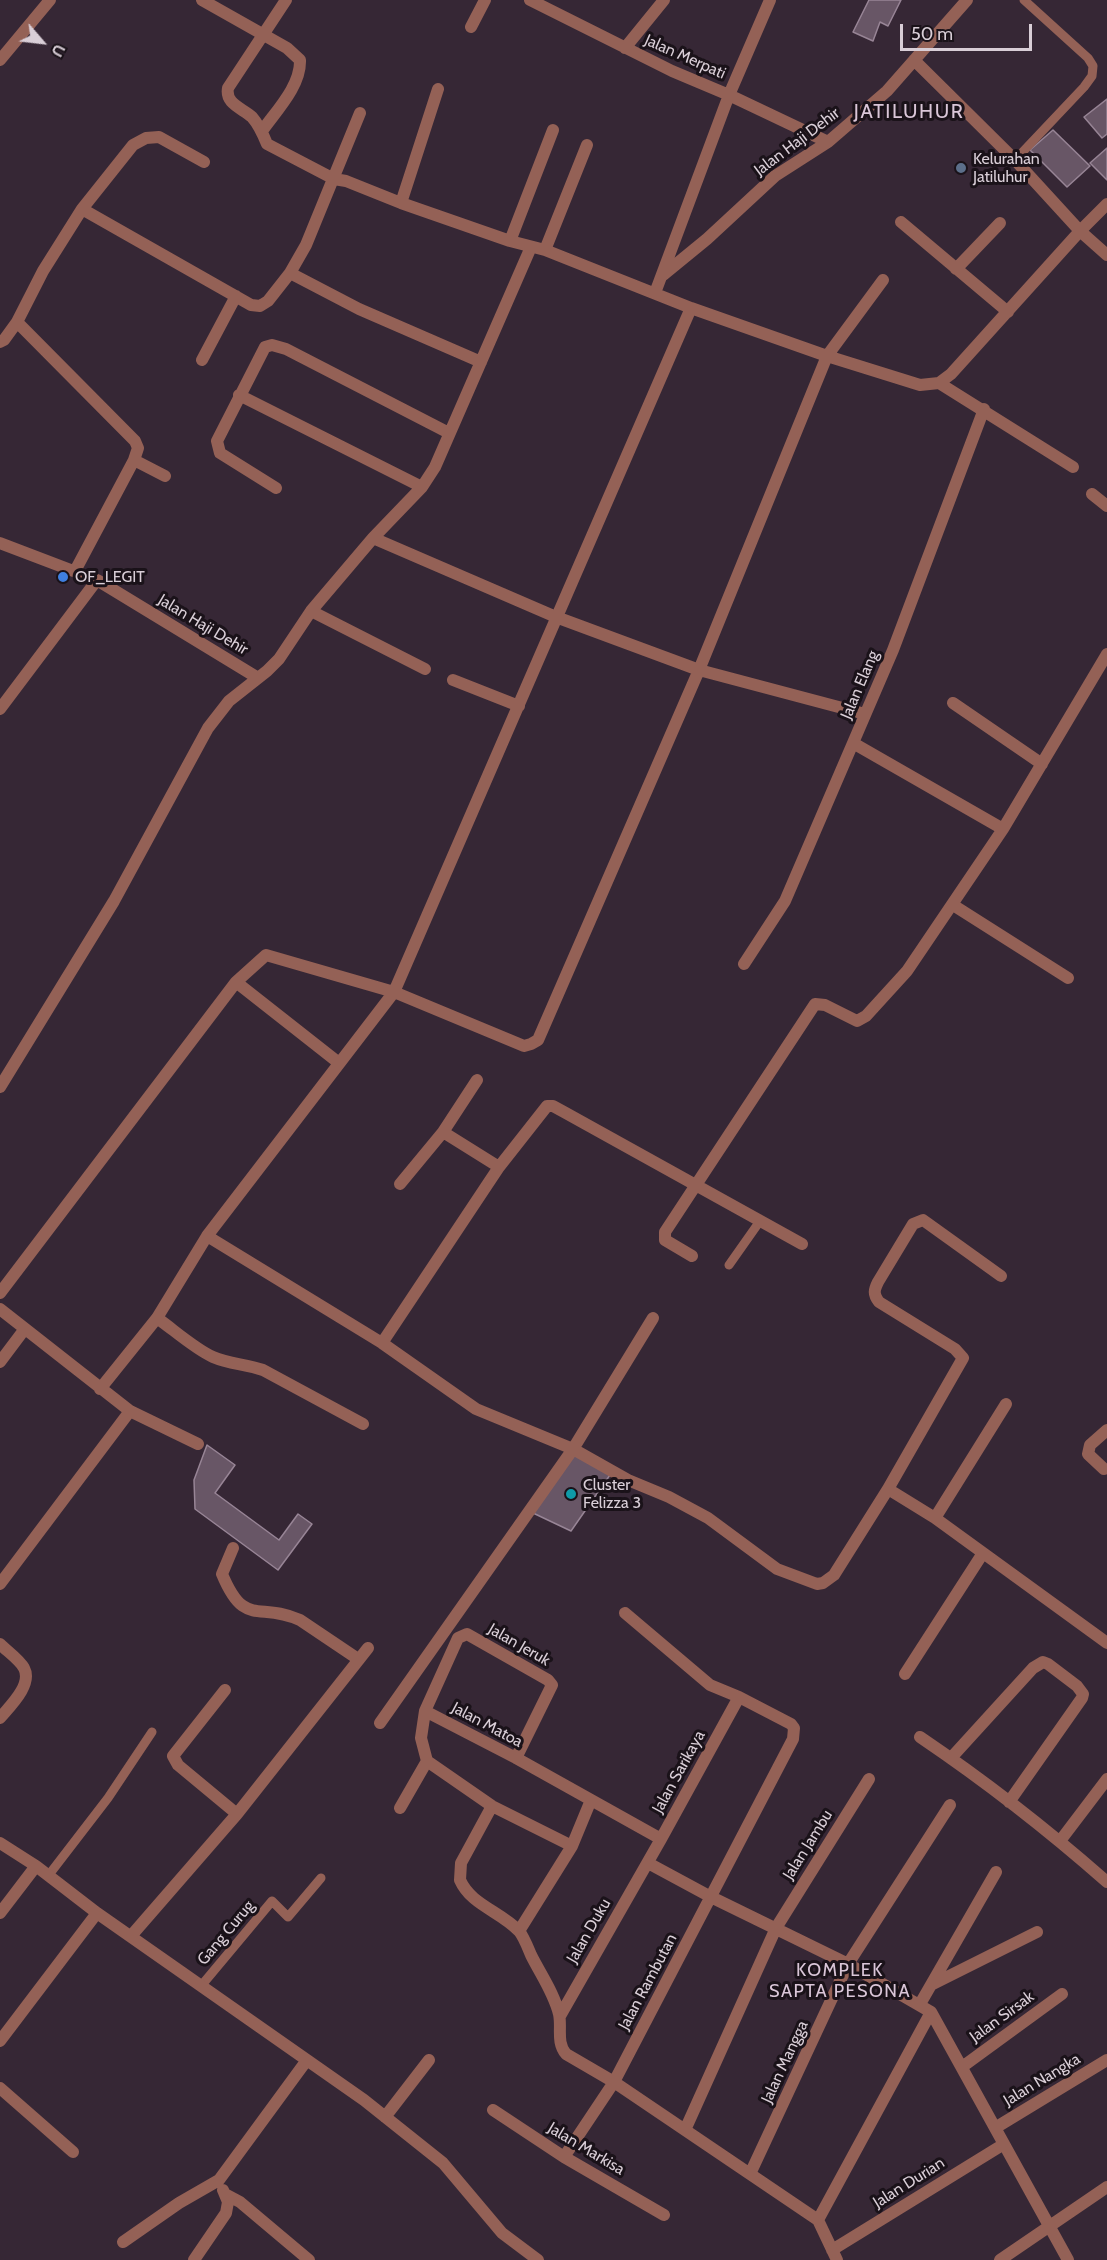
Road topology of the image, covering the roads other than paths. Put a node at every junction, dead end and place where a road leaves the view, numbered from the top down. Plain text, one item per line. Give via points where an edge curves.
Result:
1 (50, 0) edge
2 (202, 0) edge
3 (286, 0) edge
4 (485, 0) edge
5 (530, 0) edge
6 (664, 0) edge
7 (770, 0) edge
8 (967, 0) edge
9 (1024, 0) edge
10 (471, 27) dead end
11 (262, 35) junction
12 (625, 48) junction
13 (1, 56) edge
14 (914, 60) junction
15 (438, 88) dead end
16 (729, 95) junction
17 (360, 113) dead end
18 (553, 130) dead end
19 (262, 131) junction
20 (828, 142) junction
21 (586, 145) dead end
22 (1015, 160) junction
23 (204, 162) dead end
24 (334, 179) junction
25 (401, 204) junction
26 (1107, 204) edge
27 (82, 209) junction
28 (901, 222) dead end
29 (1000, 223) dead end
30 (1080, 231) junction
31 (510, 241) junction
32 (531, 247) junction
33 (545, 250) junction
34 (1107, 255) edge
35 (956, 268) junction
36 (290, 273) junction
37 (663, 275) junction
38 (883, 280) dead end
39 (655, 293) junction
40 (236, 296) junction
41 (691, 308) junction
42 (1008, 312) junction
43 (17, 322) junction
44 (0, 342) edge
45 (827, 356) junction
46 (202, 360) dead end
47 (481, 362) junction
48 (939, 383) junction
49 (239, 395) junction
50 (984, 409) junction
51 (449, 433) junction
52 (134, 460) junction
53 (1073, 467) dead end
54 (165, 476) dead end
55 (276, 488) dead end
56 (422, 488) junction
57 (1092, 494) dead end
58 (1107, 506) edge
59 (373, 538) junction
60 (0, 543) edge
61 (75, 571) junction
62 (97, 580) junction
63 (311, 611) junction
64 (556, 617) junction
65 (1107, 654) edge
66 (424, 669) dead end
67 (699, 670) junction
68 (258, 678) junction
69 (453, 680) dead end
70 (954, 704) dead end
71 (519, 706) junction
72 (0, 709) edge
73 (866, 714) junction
74 (853, 743) junction
75 (1042, 764) junction
76 (1003, 829) junction
77 (953, 905) junction
78 (744, 964) dead end
79 (1068, 978) dead end
80 (236, 982) junction
81 (394, 992) junction
82 (339, 1063) junction
83 (477, 1080) dead end
84 (0, 1087) edge
85 (443, 1132) junction
86 (499, 1167) junction
87 (400, 1184) dead end
88 (695, 1186) junction
89 (760, 1221) junction
90 (207, 1236) junction
91 (802, 1244) dead end
92 (692, 1256) dead end
93 (729, 1265) dead end
94 (1001, 1276) dead end
95 (0, 1293) edge
96 (0, 1309) edge
97 (157, 1318) junction
98 (653, 1318) dead end
99 (24, 1330) junction
100 (382, 1343) junction
101 (0, 1362) edge
102 (100, 1389) junction
103 (1006, 1404) dead end
104 (130, 1411) junction
105 (363, 1424) dead end
106 (1107, 1430) edge
107 (198, 1444) dead end
108 (573, 1449) junction
109 (1104, 1469) dead end
110 (888, 1489) junction
111 (935, 1518) junction
112 (233, 1548) dead end
113 (983, 1553) junction
114 (0, 1584) edge
115 (625, 1614) dead end
116 (1107, 1643) edge
117 (0, 1644) edge
118 (368, 1648) dead end
119 (358, 1659) junction
120 (905, 1674) dead end
121 (225, 1690) dead end
122 (739, 1697) junction
123 (427, 1707) junction
124 (0, 1718) edge
125 (380, 1723) dead end
126 (152, 1732) dead end
127 (920, 1737) dead end
128 (516, 1758) junction
129 (951, 1758) junction
130 (427, 1761) junction
131 (869, 1779) dead end
132 (1107, 1779) edge
133 (591, 1800) junction
134 (1009, 1802) junction
135 (950, 1805) dead end
136 (492, 1806) junction
137 (400, 1808) dead end
138 (237, 1814) junction
139 (662, 1839) junction
140 (1060, 1841) junction
141 (0, 1843) edge
142 (572, 1846) junction
143 (648, 1863) junction
144 (36, 1866) junction
145 (996, 1872) dead end
146 (48, 1876) junction
147 (321, 1878) dead end
148 (1107, 1882) edge
149 (711, 1898) junction
150 (0, 1913) edge
151 (98, 1913) junction
152 (776, 1928) junction
153 (519, 1931) junction
154 (1037, 1932) dead end
155 (131, 1936) junction
156 (849, 1964) junction
157 (933, 1984) junction
158 (201, 1986) junction
159 (1062, 1994) dead end
160 (926, 2008) junction
161 (560, 2016) junction
162 (0, 2041) edge
163 (308, 2060) junction
164 (429, 2060) dead end
165 (1107, 2060) edge
166 (962, 2067) junction
167 (614, 2082) junction
168 (0, 2088) edge
169 (493, 2110) dead end
170 (385, 2116) junction
171 (995, 2128) junction
172 (685, 2130) junction
173 (1004, 2144) junction
174 (74, 2152) dead end
175 (564, 2157) junction
176 (750, 2174) junction
177 (219, 2180) junction
178 (1107, 2187) edge
179 (225, 2194) junction
180 (664, 2215) dead end
181 (818, 2220) junction
182 (1049, 2226) junction
183 (123, 2242) dead end
184 (834, 2255) edge
185 (194, 2260) edge
186 (309, 2260) edge
187 (538, 2260) edge
188 (1000, 2260) edge
189 (1068, 2260) edge

1 - 13 street
2 - 11 street
3 - 11 street
4 - 10 street
5 - 12 street, Jalan Merpati
6 - 12 street
7 - 16 street
8 - 14 street, Jalan Haji Dehir
9 - 22 lane via 1093,66 1092,76 1084,87
11 - 19 street via 227,93
11 - 19 street via 300,60 300,71 291,89
12 - 16 street, Jalan Merpati
14 - 20 street, Jalan Haji Dehir via 887,91
14 - 22 street
15 - 25 street
16 - 20 street, Jalan Merpati
16 - 37 street
17 - 24 street
18 - 31 street
19 - 24 street via 267,144
20 - 37 street, Jalan Haji Dehir via 776,176
21 - 33 street
22 - 30 street
23 - 27 street via 159,137 146,138 133,145
24 - 25 street
24 - 36 street
25 - 31 street
26 - 30 street
27 - 40 street
27 - 43 street
28 - 35 street
29 - 35 street
30 - 34 street
30 - 42 street
31 - 32 street
32 - 33 street
32 - 47 street
33 - 39 street
35 - 42 street
36 - 40 street via 260,306
36 - 47 street via 359,309
37 - 39 street
38 - 45 street
39 - 41 street
40 - 46 street
41 - 45 street
41 - 64 street
42 - 48 street
43 - 44 street
43 - 52 street via 135,441 138,448
45 - 48 street via 920,385
45 - 67 street
47 - 51 street
48 - 50 street
49 - 51 street via 265,347 272,345
49 - 55 street via 217,448 229,460
49 - 56 street
50 - 53 street
50 - 73 street, Jalan Elang
51 - 56 street
52 - 54 street
52 - 61 street
56 - 59 street
57 - 58 street
59 - 63 street
59 - 64 street
60 - 61 street, Jalan Haji Dehir
61 - 62 street, Jalan Haji Dehir
62 - 68 street, Jalan Haji Dehir
62 - 72 street
63 - 66 street
63 - 68 street via 288,647
64 - 67 street
64 - 71 street
65 - 75 street
67 - 73 street
67 - 81 street via 538,1040 524,1046
68 - 84 street via 229,700 208,728 114,901
69 - 71 street
70 - 75 street
71 - 81 street
73 - 74 street, Jalan Elang
74 - 76 street
74 - 78 street, Jalan Elang via 785,901
75 - 76 street
76 - 77 street
77 - 79 street
77 - 88 street via 907,971 866,1016 857,1021 825,1005 814,1004
80 - 81 street via 266,955
80 - 82 street
80 - 95 street
81 - 82 street
82 - 90 street
83 - 85 street
85 - 86 street
85 - 87 street
86 - 88 street via 544,1108 550,1106
86 - 100 street
88 - 89 street
88 - 92 street via 664,1236
89 - 91 street
89 - 93 lane
90 - 97 street
90 - 100 street
94 - 110 street via 923,1220 913,1224 878,1282 874,1290 879,1302 963,1358
96 - 99 street
97 - 102 street
97 - 105 street via 209,1356 264,1370
98 - 108 street
99 - 101 street
99 - 102 street
100 - 108 street via 476,1409
102 - 104 street
103 - 111 street
104 - 107 street
104 - 114 street
106 - 109 street via 1090,1445 1088,1454
108 - 110 street via 708,1518 777,1569 817,1584 834,1575
108 - 125 street
110 - 111 street
111 - 113 street
112 - 119 street via 222,1574 238,1604 246,1609 292,1616
113 - 116 street
113 - 120 street
115 - 122 street, Jalan Rambutan via 710,1685
117 - 124 street via 24,1668 26,1677 17,1697
118 - 119 street
119 - 138 street
121 - 138 street via 173,1756 178,1765
122 - 139 street, Jalan Sarikaya
122 - 149 street, Jalan Rambutan via 791,1724 794,1732
123 - 128 street, Jalan Matoa
123 - 128 street, Jalan Jeruk via 458,1638 467,1634 548,1680 552,1689
123 - 130 street, Jalan Matoa via 421,1738
126 - 146 lane
127 - 129 street
128 - 133 street, Jalan Matoa
129 - 134 street
129 - 134 street via 1033,1668 1043,1662 1048,1664 1077,1686 1082,1698
130 - 136 street
130 - 137 street
131 - 152 street, Jalan Jambu
132 - 140 street
133 - 139 street, Jalan Matoa
133 - 142 street
134 - 140 street
135 - 156 street, Jalan Mangga
136 - 142 street
136 - 153 street via 461,1863 460,1880 472,1897
138 - 155 street
139 - 143 street, Jalan Sarikaya
140 - 148 street
141 - 144 street
142 - 153 street
143 - 149 street
143 - 161 street, Jalan Duku
144 - 146 street
144 - 150 street
145 - 157 street
146 - 151 street
147 - 158 lane, Gang Curug via 288,1917 272,1901
149 - 152 street
149 - 167 street, Jalan Rambutan
151 - 155 street
151 - 162 street
152 - 156 street
152 - 172 street, Jalan Jambu
153 - 161 street via 552,1991
154 - 157 street
155 - 158 street
156 - 160 street
156 - 176 street, Jalan Mangga
157 - 160 street
158 - 163 street
159 - 166 street, Jalan Sirsak
160 - 166 street
160 - 181 street
161 - 167 street via 562,2050
163 - 170 street
163 - 177 street
164 - 170 street
165 - 171 street, Jalan Nangka
166 - 171 street
167 - 172 street
167 - 175 street, Jalan Rambutan
168 - 174 street
169 - 175 street, Jalan Markisa
170 - 187 street via 443,2163 502,2233
171 - 173 street
172 - 176 street
173 - 182 street
173 - 184 street, Jalan Durian
175 - 180 street, Jalan Markisa
176 - 181 street
177 - 179 street
177 - 183 street
178 - 182 street
179 - 185 street via 226,2213
179 - 186 street
181 - 184 street
182 - 188 street
182 - 189 street

